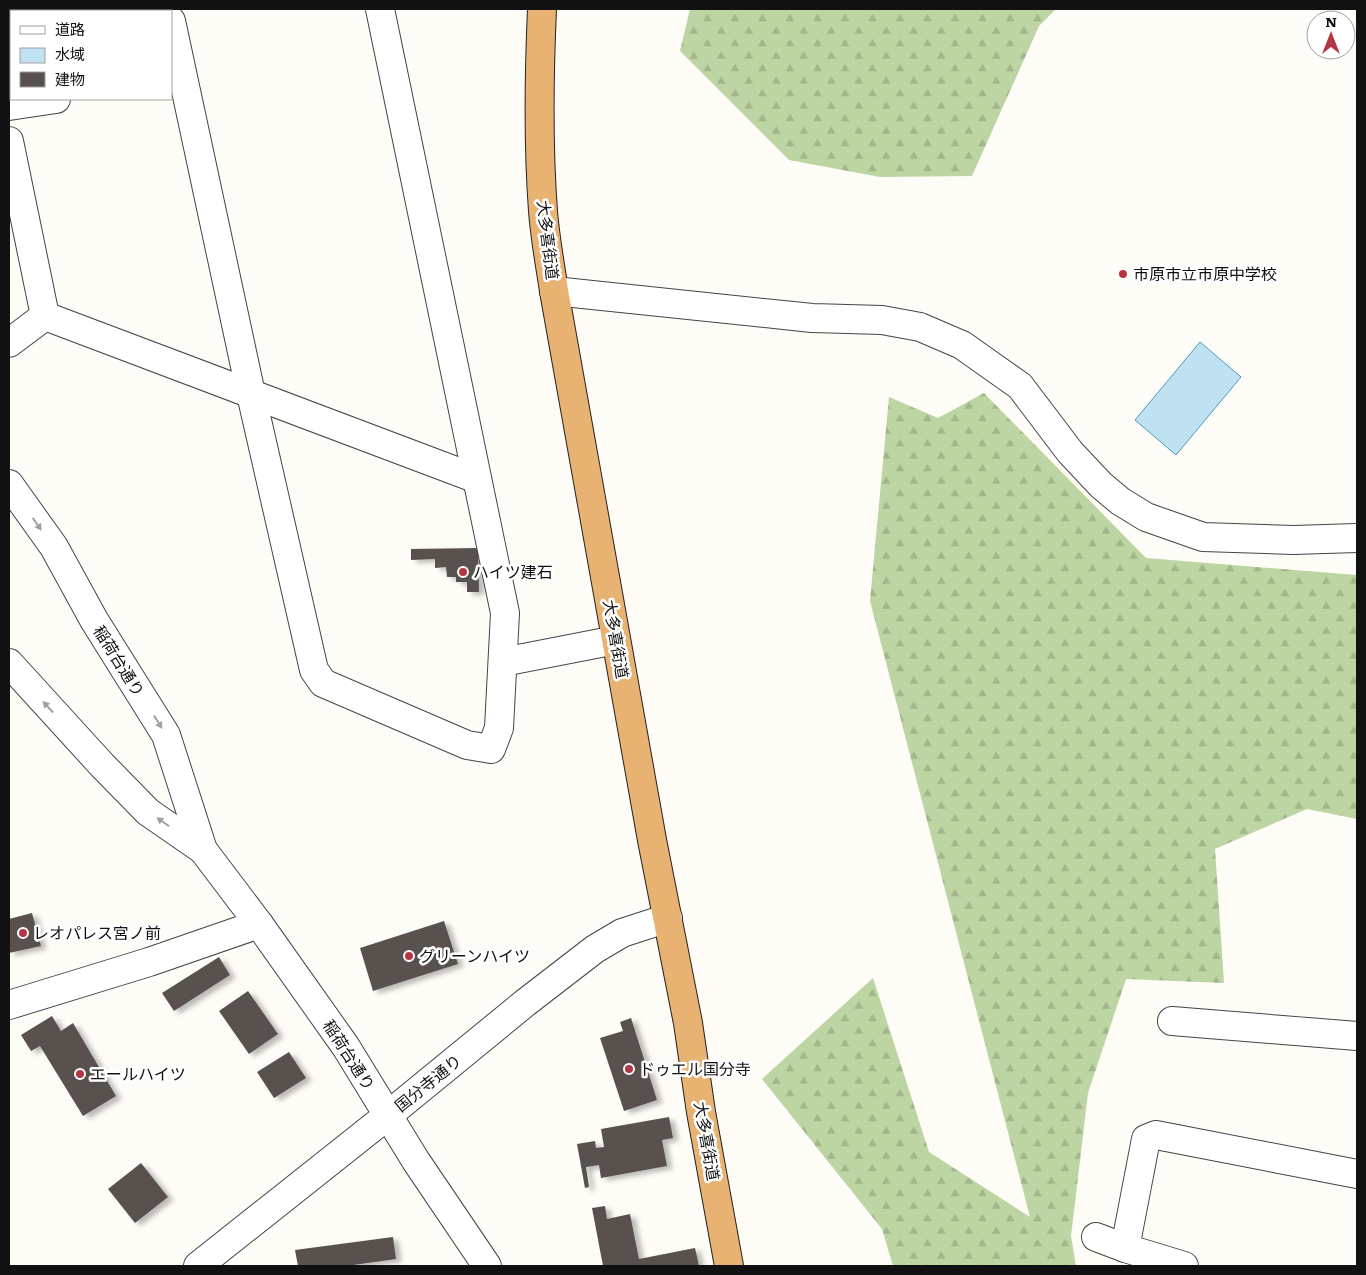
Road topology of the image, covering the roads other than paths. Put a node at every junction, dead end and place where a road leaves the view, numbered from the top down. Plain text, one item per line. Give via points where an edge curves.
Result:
1 (380, 9) edge
2 (542, 9) edge
3 (172, 29) edge
4 (178, 80) edge
5 (49, 100) edge
6 (9, 106) edge
7 (10, 149) edge
8 (554, 291) junction
9 (45, 316) junction
10 (9, 343) edge
11 (250, 394) junction
12 (477, 479) junction
13 (9, 484) edge
14 (1357, 538) edge
15 (616, 640) junction
16 (503, 662) junction
17 (9, 663) edge
18 (203, 850) junction
19 (668, 918) junction
20 (259, 924) junction
21 (9, 1005) edge
22 (1172, 1021) dead end
23 (1357, 1036) edge
24 (387, 1116) junction
25 (1357, 1174) edge
26 (1096, 1237) dead end
27 (1125, 1248) junction
28 (198, 1266) edge
29 (487, 1266) edge
30 (729, 1266) edge
31 (1184, 1266) edge

1 - 12 street
2 - 8 highway, 大多喜街道 via 540,153 543,213
3 - 4 street
4 - 11 street
5 - 6 street
7 - 9 street
8 - 14 street via 812,318 882,320 920,327 962,344 1020,386 1070,452 1101,485 1146,518 1203,537
8 - 15 highway, 大多喜街道
9 - 10 street
9 - 11 street
11 - 12 street
11 - 16 street via 314,670 323,683 467,745 491,749 500,728
12 - 16 street via 505,613
13 -> 18 street, 稲荷台通り via 54,547 94,620 166,735
15 - 16 street
15 - 19 highway, 大多喜街道
18 -> 17 street, 稲荷台通り via 148,812
18 - 20 street, 稲荷台通り
19 - 24 street, 国分寺通り via 622,933 595,949
19 - 30 highway, 大多喜街道
20 - 21 street
20 - 24 street, 稲荷台通り via 346,1047
22 - 23 street
24 - 28 street, 国分寺通り
24 - 29 street, 稲荷台通り
25 - 27 street via 1156,1135 1146,1139
26 - 27 street
27 - 31 street

